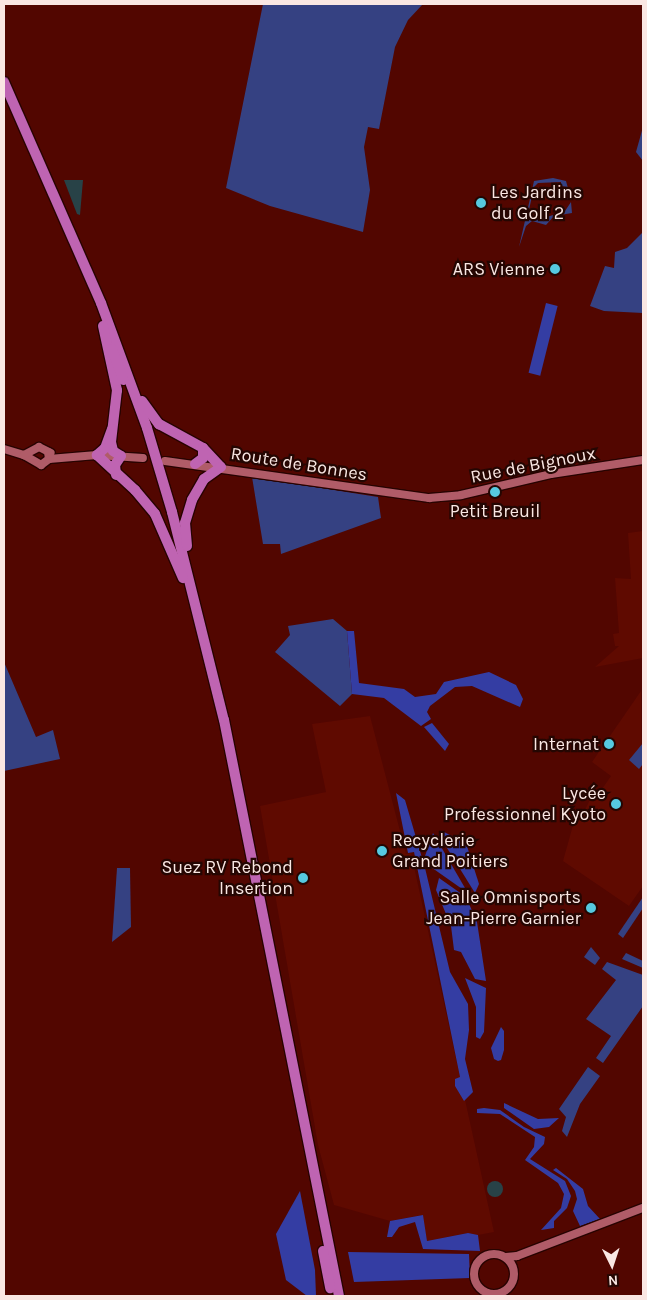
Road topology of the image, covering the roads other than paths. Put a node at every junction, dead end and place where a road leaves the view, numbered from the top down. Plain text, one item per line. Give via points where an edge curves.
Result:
1 (4, 82) edge
2 (4, 97) edge
3 (103, 326) junction
4 (124, 363) junction
5 (112, 429) junction
6 (203, 448) junction
7 (4, 449) edge
8 (34, 450) junction
9 (24, 454) junction
10 (97, 455) junction
11 (51, 456) junction
12 (122, 456) junction
13 (143, 458) dead end
14 (32, 460) junction
15 (643, 460) edge
16 (165, 461) dead end
17 (197, 465) junction
18 (221, 467) junction
19 (116, 475) junction
20 (204, 479) junction
21 (429, 498) joint
22 (186, 576) junction
23 (643, 1208) edge
24 (524, 1254) junction
25 (506, 1257) junction
26 (514, 1270) junction
27 (328, 1280) junction
28 (479, 1286) junction
29 (488, 1295) edge
30 (328, 1296) edge
31 (332, 1296) edge
32 (339, 1296) edge
33 (479, 1296) edge

1 - 4 highway via 72,233
2 - 3 highway
3 - 5 highway via 117,390
3 - 22 highway
4 - 6 highway via 152,416 167,430
4 - 22 highway via 159,466
5 - 10 highway via 105,448
5 - 12 highway via 112,448
6 - 17 highway via 203,458
6 - 18 highway
7 - 9 street
8 - 9 street
8 - 11 street via 40,447
8 - 14 street
9 - 14 street
10 - 11 street
10 - 12 street
10 - 19 highway
11 - 14 street via 41,465
12 - 13 street
12 - 19 highway via 115,465
15 - 21 street, Rue de Bignoux via 551,474 461,495
16 - 17 street, Route de Bonnes
17 - 18 street, Route de Bonnes
17 - 20 highway
18 - 20 highway
18 - 21 street, Route de Bonnes
19 - 22 highway via 135,490 155,514
20 - 22 highway via 185,522
22 - 27 highway via 227,766
22 - 32 highway via 231,755
23 - 24 street
24 - 25 street
24 - 26 street
25 - 26 street
25 - 28 street via 496,1254 478,1262 475,1275
26 - 29 street via 513,1280 506,1289
27 - 30 highway
27 - 31 highway
28 - 29 street
28 - 33 street

